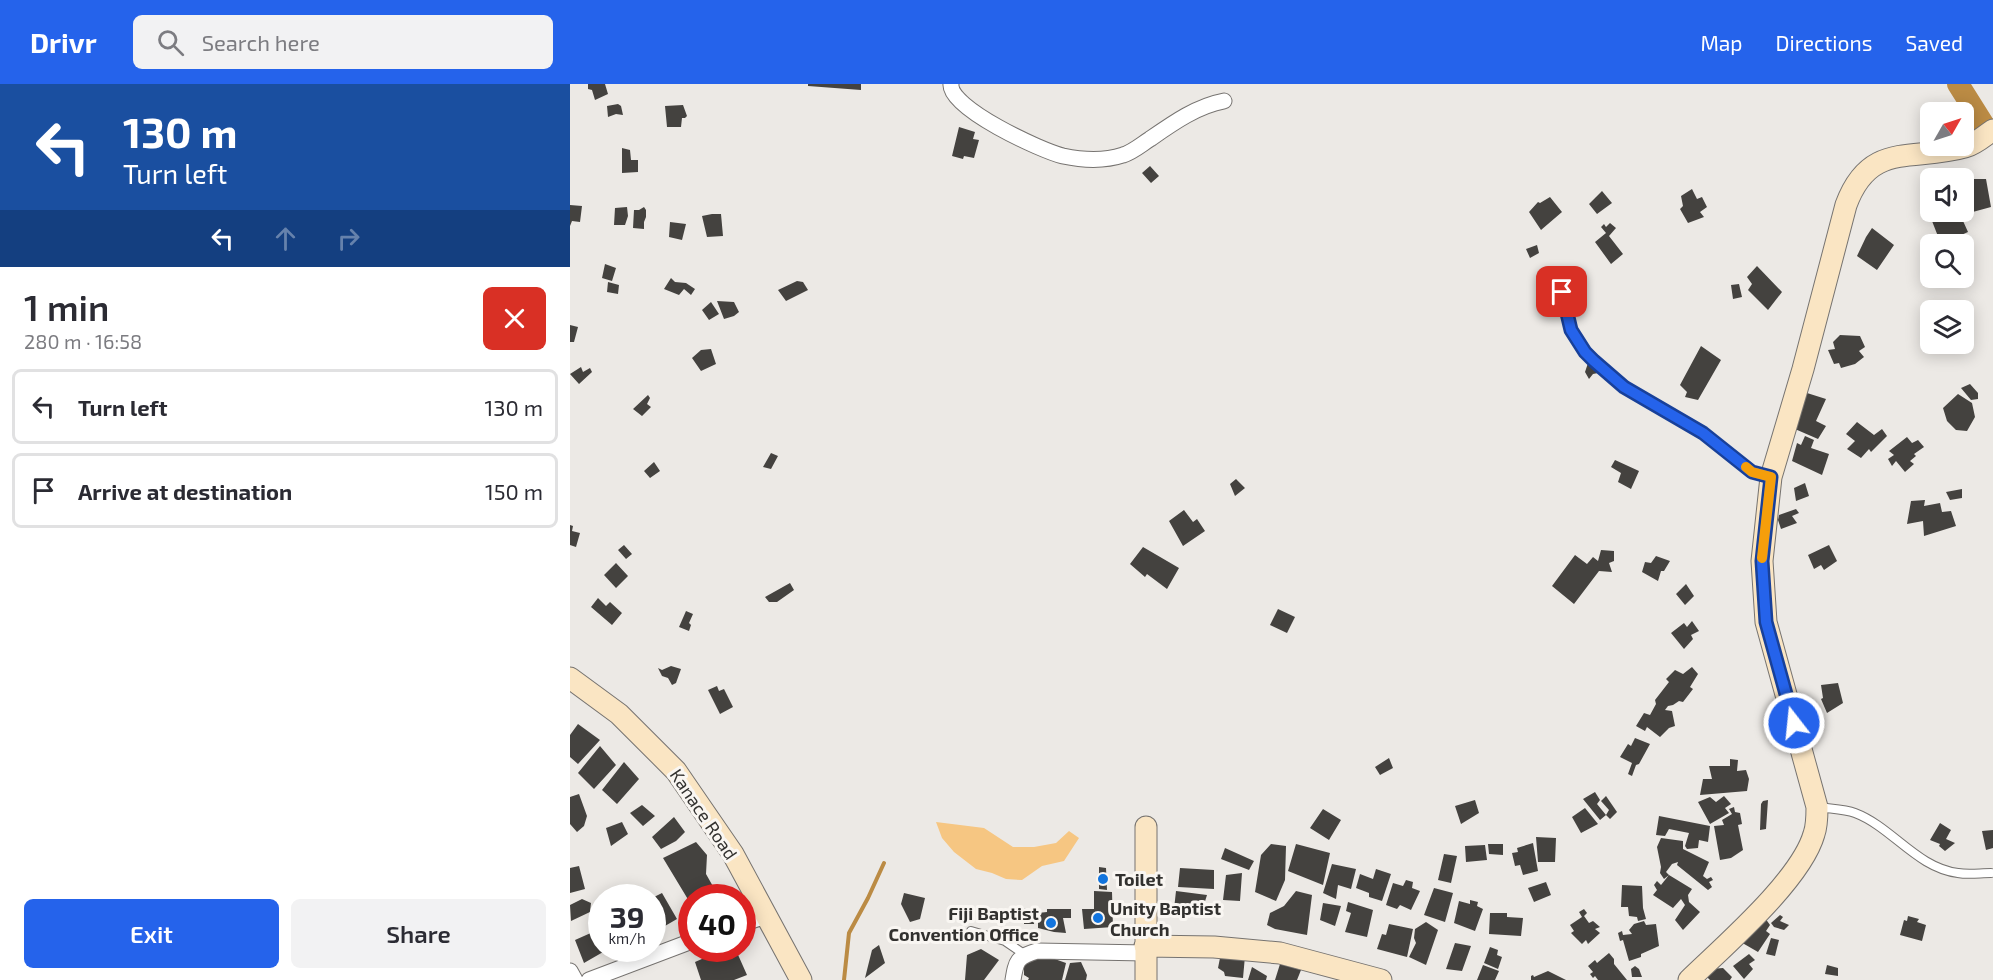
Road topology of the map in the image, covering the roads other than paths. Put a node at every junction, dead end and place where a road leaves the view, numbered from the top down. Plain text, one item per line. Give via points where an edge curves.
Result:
1 (951, 84) edge
2 (1224, 101) dead end
3 (1993, 130) edge
4 (1562, 292) dead end
5 (1771, 477) junction
6 (570, 678) edge
7 (1817, 807) junction
8 (1146, 827) dead end
9 (1991, 873) dead end
10 (766, 916) junction
11 (756, 919) edge
12 (971, 931) dead end
13 (678, 947) edge
14 (1146, 949) junction
15 (1024, 954) junction
16 (570, 971) edge
17 (575, 980) edge
18 (589, 980) edge
19 (801, 980) edge
20 (1013, 980) edge
21 (1146, 980) edge
22 (1381, 980) edge
23 (1689, 980) edge

1 - 2 street via 953,95 975,113 1027,142 1083,159 1122,156 1197,110
3 - 5 street via 1972,145 1881,161 1859,177 1852,188 1827,271
4 - 5 lane via 1571,330 1594,361 1624,387 1688,422 1752,472
5 - 7 street via 1762,561 1766,622
6 - 10 street, Kanace Road via 619,714 676,771 733,854
7 - 9 lane via 1855,813 1944,869
7 - 23 street via 1814,834 1784,884
8 - 14 street
10 - 11 street
10 - 19 street, Kanace Road
12 - 15 lane via 1005,941
13 - 18 street
14 - 15 street
14 - 21 street
14 - 22 street via 1214,947 1280,953
15 - 20 street via 1016,963
16 - 17 street

